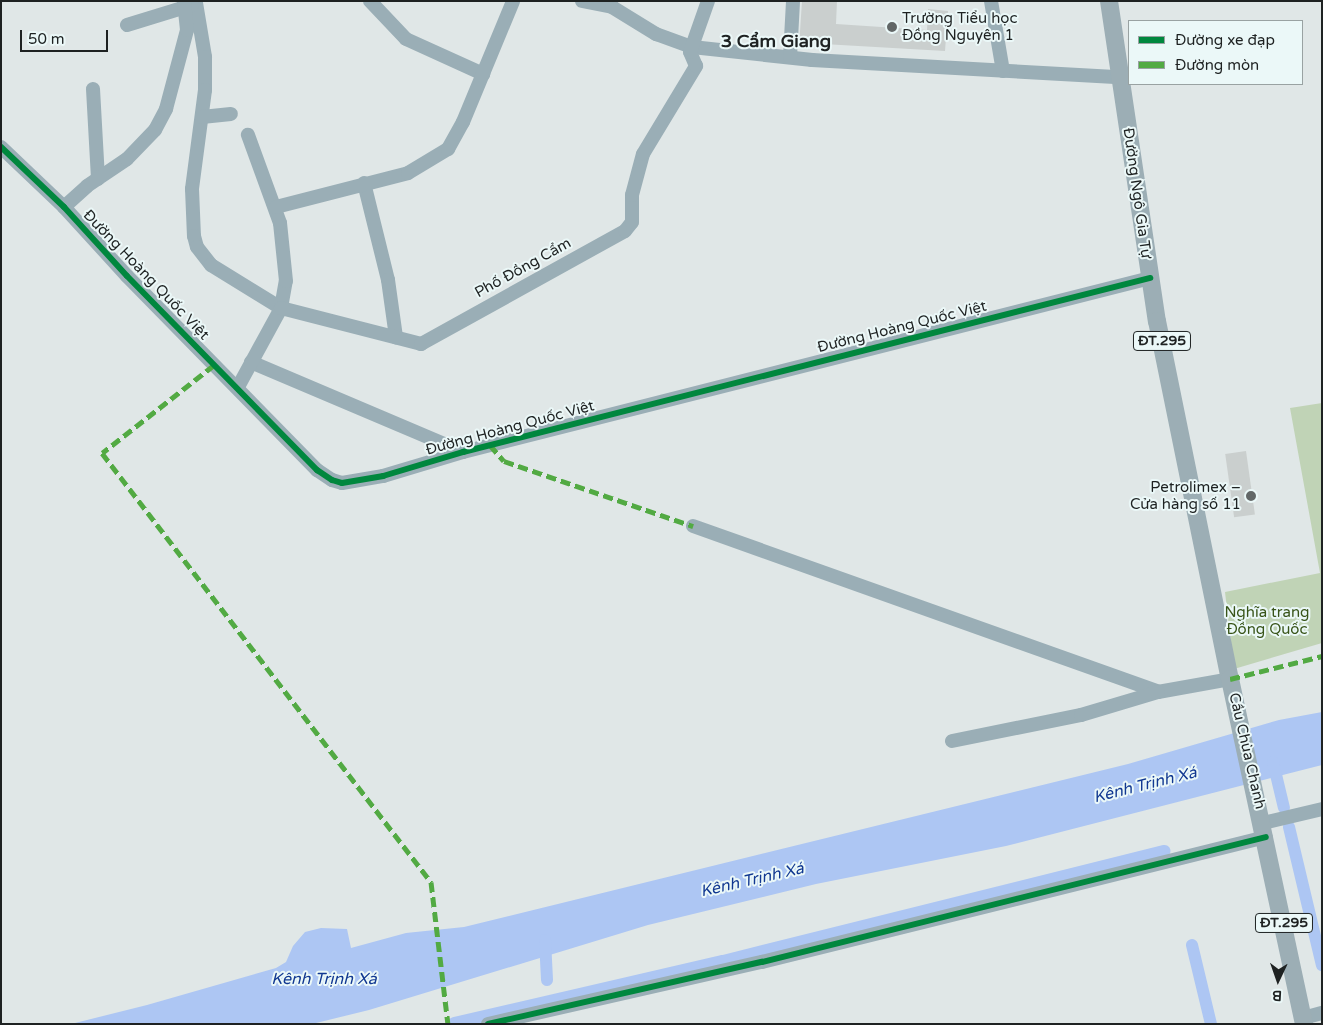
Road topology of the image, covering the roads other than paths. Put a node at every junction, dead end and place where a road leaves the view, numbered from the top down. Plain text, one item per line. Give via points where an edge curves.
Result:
1 (370, 1) edge
2 (512, 1) edge
3 (582, 1) edge
4 (708, 1) edge
5 (793, 1) edge
6 (991, 1) edge
7 (1108, 1) edge
8 (192, 3) edge
9 (614, 4) edge
10 (127, 25) dead end
11 (692, 47) junction
12 (790, 58) junction
13 (1003, 71) junction
14 (483, 74) junction
15 (1120, 78) junction
16 (93, 88) dead end
17 (231, 114) dead end
18 (202, 118) junction
19 (248, 135) dead end
20 (1, 148) edge
21 (98, 179) junction
22 (364, 183) junction
23 (64, 207) junction
24 (276, 208) junction
25 (1150, 278) junction
26 (281, 308) junction
27 (396, 337) junction
28 (251, 362) junction
29 (238, 387) junction
30 (463, 452) junction
31 (693, 526) dead end
32 (1230, 679) junction
33 (1158, 692) junction
34 (952, 741) dead end
35 (1322, 809) edge
36 (1264, 830) junction
37 (1322, 1013) edge
38 (1304, 1021) edge
39 (488, 1024) edge

1 - 14 street via 406,39
2 - 14 street
3 - 9 street
4 - 11 street, Phố Đồng Cẩm
5 - 12 street
6 - 13 street
7 - 15 main road, Đường Ngô Gia Tự / ĐT.295
8 - 10 street
8 - 18 street, Phố Đồng Cẩm via 205,57
8 - 21 street via 188,30 166,109 155,130 126,159
9 - 11 street via 656,34
11 - 12 street
11 - 27 street, Phố Đồng Cẩm via 690,52 696,66 644,154 632,195 632,222 625,231 421,344
12 - 13 street
13 - 15 street
14 - 22 street via 448,149 408,173
15 - 25 main road, Đường Ngô Gia Tự / ĐT.295
16 - 21 street
17 - 18 street
18 - 26 street, Phố Đồng Cẩm via 192,189 191,223 197,247 218,270
19 - 24 street
20 - 23 street, Đường Hoàng Quốc Việt
21 - 23 street
22 - 24 street
22 - 27 street via 388,280
23 - 29 street, Đường Hoàng Quốc Việt via 127,276
24 - 26 street via 286,281
25 - 30 street, Đường Hoàng Quốc Việt
25 - 32 main road, Đường Ngô Gia Tự / ĐT.295
26 - 27 street, Phố Đồng Cẩm
26 - 28 street
28 - 29 street
28 - 30 street
29 - 30 street, Đường Hoàng Quốc Việt via 317,470 338,483 358,482
31 - 33 street
32 - 33 street
32 - 36 main road, Cầu Chùa Chanh / ĐT.295
33 - 34 street via 1081,715
35 - 36 street
36 - 38 main road, ĐT.295
36 - 39 street via 762,962
37 - 38 street

